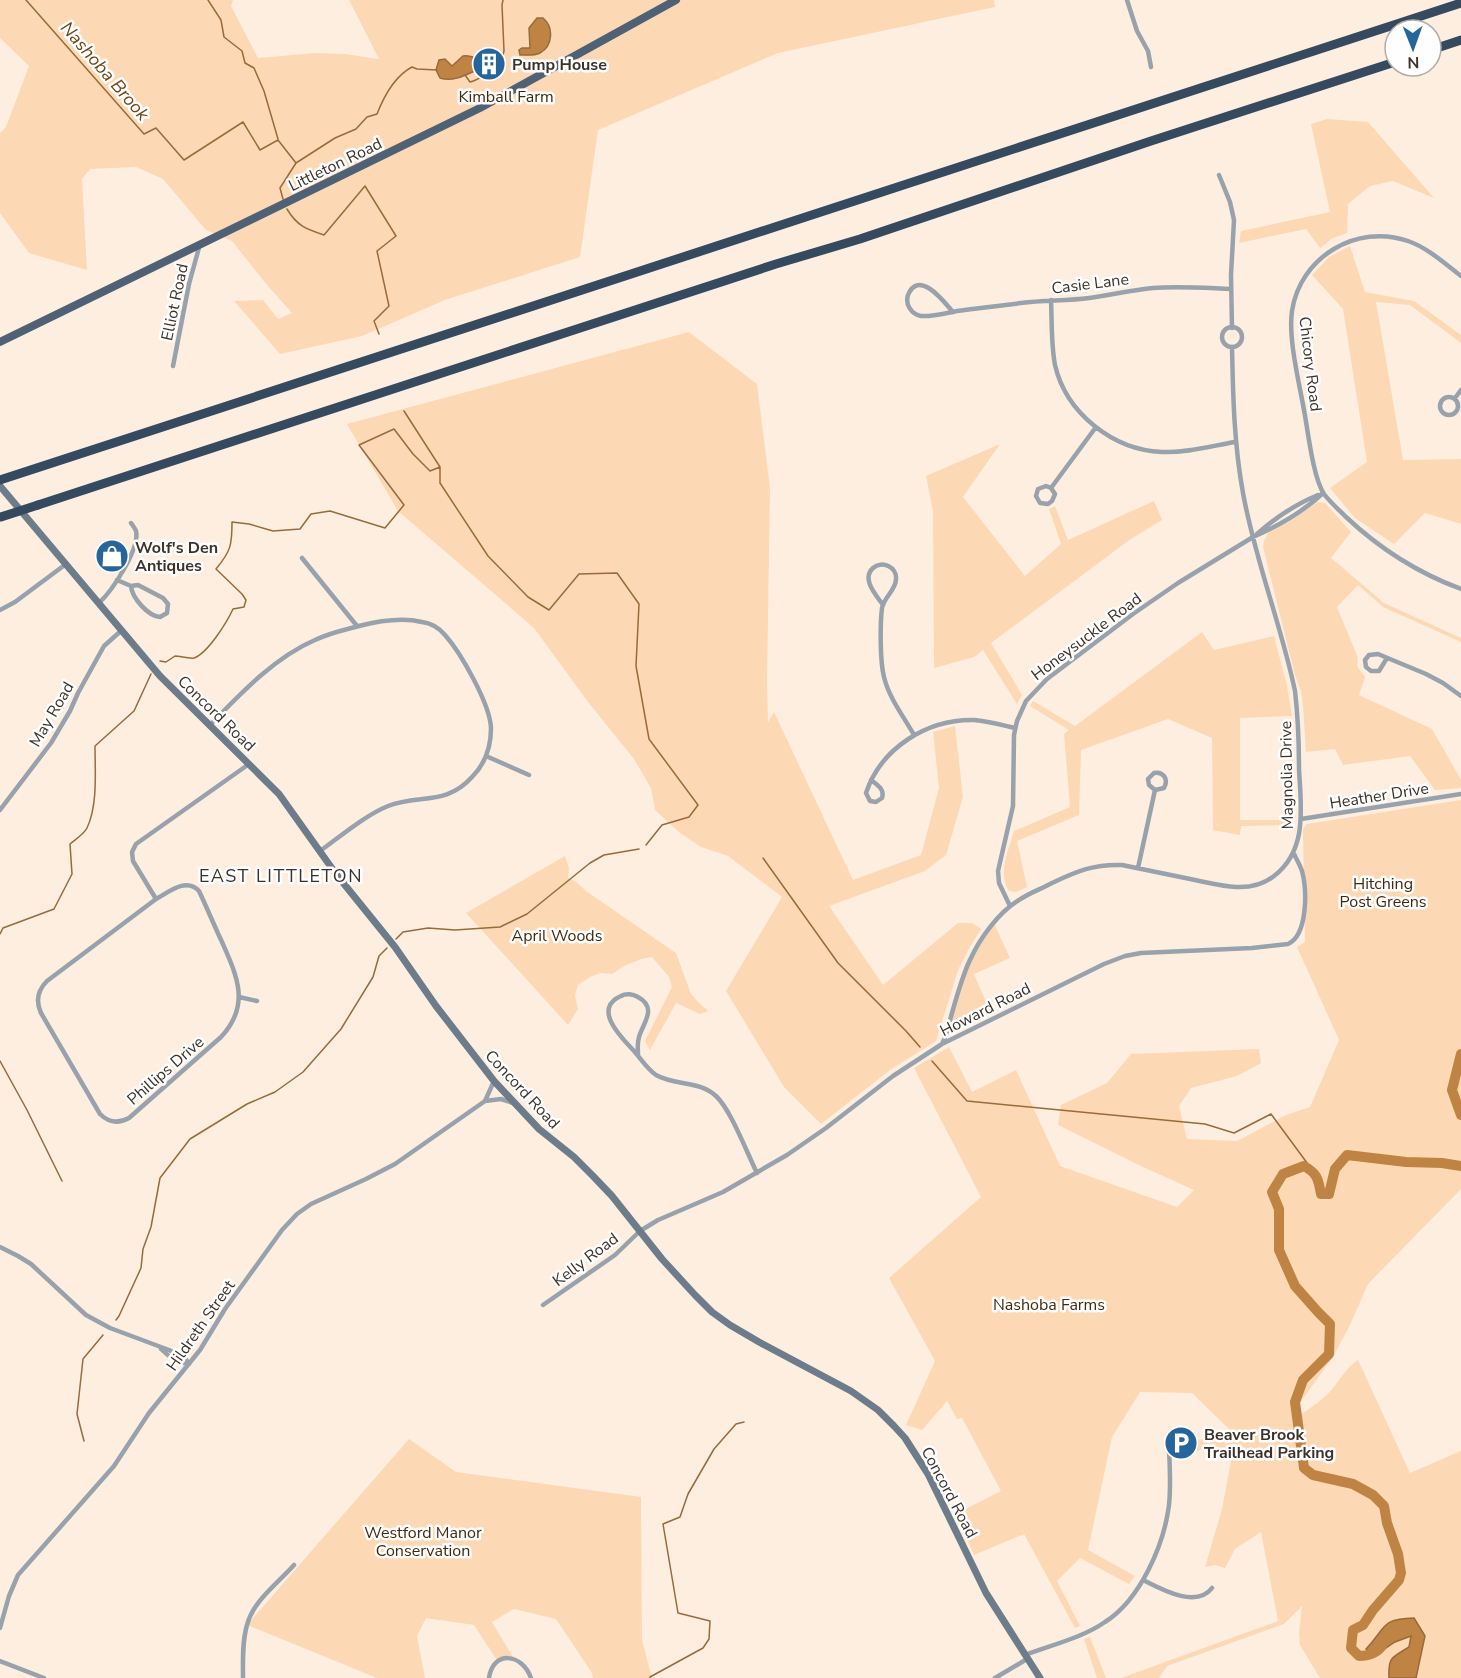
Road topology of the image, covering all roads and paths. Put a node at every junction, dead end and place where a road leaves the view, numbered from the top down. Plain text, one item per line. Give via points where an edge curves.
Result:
1 (676, 0) edge
2 (1127, 0) edge
3 (1461, 2) edge
4 (1461, 40) edge
5 (1443, 46) edge
6 (1383, 66) edge
7 (1151, 67) dead end
8 (1218, 175) dead end
9 (200, 244) junction
10 (1461, 276) edge
11 (1231, 289) junction
12 (1051, 300) junction
13 (953, 312) junction
14 (1232, 328) junction
15 (0, 342) edge
16 (1232, 347) junction
17 (173, 366) dead end
18 (1461, 390) edge
19 (1455, 398) junction
20 (1096, 427) junction
21 (1235, 442) junction
22 (0, 480) edge
23 (0, 486) edge
24 (1051, 488) junction
25 (1323, 493) junction
26 (0, 517) edge
27 (131, 523) dead end
28 (1253, 537) junction
29 (302, 558) dead end
30 (66, 564) junction
31 (117, 580) junction
32 (131, 586) junction
33 (1461, 589) edge
34 (99, 603) junction
35 (882, 605) junction
36 (0, 610) edge
37 (357, 627) junction
38 (122, 630) junction
39 (1388, 658) junction
40 (1461, 696) edge
41 (210, 725) junction
42 (1015, 728) junction
43 (914, 735) junction
44 (486, 756) junction
45 (250, 763) junction
46 (530, 775) dead end
47 (871, 780) junction
48 (1155, 790) junction
49 (1461, 794) edge
50 (0, 810) edge
51 (1301, 819) junction
52 (320, 850) junction
53 (1294, 854) junction
54 (1138, 868) junction
55 (156, 899) junction
56 (1010, 906) junction
57 (239, 997) junction
58 (257, 1000) dead end
59 (942, 1044) junction
60 (638, 1055) junction
61 (494, 1082) junction
62 (485, 1101) junction
63 (513, 1102) junction
64 (757, 1173) junction
65 (640, 1231) junction
66 (0, 1247) edge
67 (543, 1305) dead end
68 (189, 1364) junction
69 (1169, 1450) dead end
70 (294, 1565) dead end
71 (1143, 1580) junction
72 (1212, 1588) dead end
73 (0, 1628) edge
74 (1026, 1657) junction
75 (0, 1661) edge
76 (44, 1678) edge
77 (243, 1678) edge
78 (489, 1678) edge
79 (531, 1678) edge
80 (995, 1678) edge
81 (1040, 1678) edge

1 - 9 main road, Littleton Road via 480,108
2 - 7 street
3 - 22 highway
4 - 5 highway
6 - 26 highway, bridge
8 - 11 street, Magnolia Drive via 1234,220
9 - 15 main road, Littleton Road
9 - 17 street, Elliot Road
10 - 25 street, Chicory Road via 1418,246 1396,238 1372,236 1338,246 1318,260 1303,279 1292,312 1292,336 1312,458
11 - 12 street, Casie Lane via 1164,287
11 - 14 street, Magnolia Drive
12 - 13 street, Casie Lane
12 - 20 street via 1053,354 1059,378 1074,405
13 - 13 street, Casie Lane via 918,315 909,307 908,295 914,288 927,286
14 - 16 street, Magnolia Drive via 1239,331 1241,338
14 - 16 street, Magnolia Drive via 1222,338
16 - 21 street, Magnolia Drive
18 - 19 street
19 - 19 street via 1456,412 1442,412 1442,399
20 - 21 street via 1122,443 1151,451 1175,452
20 - 24 street
21 - 28 street, Magnolia Drive
23 - 30 main road, Concord Road
24 - 24 street via 1055,494 1052,501 1040,503 1038,489
25 - 28 street
25 - 33 street, Chicory Road via 1355,525 1396,556
27 - 31 street via 136,531 135,541
28 - 42 street, Honeysuckle Road via 1155,599 1047,679 1026,701
28 - 51 street, Magnolia Drive via 1295,691
29 - 37 street
30 - 34 main road, Concord Road
30 - 36 street
31 - 32 street
31 - 34 street
32 - 32 street via 138,585 163,598 168,604 167,613 160,617 151,615
34 - 38 main road, Concord Road
35 - 35 street via 896,577 888,565 882,564 871,570 868,579
35 - 43 street via 884,676
37 - 41 street via 314,640 293,652 249,685
37 - 44 street via 385,621 419,621 431,624 445,635 488,711 491,734
38 - 41 main road, Concord Road via 160,676
38 - 50 street, May Road via 104,646 51,743
39 - 39 street via 1377,672 1366,667 1365,660 1372,653
39 - 40 street via 1435,678
41 - 45 main road, Concord Road
42 - 43 street via 978,720 956,721
42 - 56 street, Honeysuckle Road via 1013,806 998,871
43 - 47 street via 887,757
44 - 46 street
44 - 52 street via 474,776 455,791 382,808
45 - 52 main road, Concord Road via 279,794
45 - 55 street via 136,844 133,861
47 - 47 street via 866,795 876,802 883,792
48 - 48 street via 1166,785 1160,772 1148,779
48 - 54 street
49 - 51 street, Heather Drive
51 - 53 street, Magnolia Drive
52 - 61 main road, Concord Road
53 - 54 street, Magnolia Drive via 1272,878 1247,887
53 - 59 street, Howard Road via 1303,874 1304,896 1303,921 1293,942 1125,956
54 - 56 street, Magnolia Drive via 1085,868
55 - 57 street, Phillips Drive via 184,885 199,891 236,972
55 - 57 street, Phillips Drive via 47,981 38,996 40,1013 104,1118 129,1118 224,1034
56 - 59 street, Magnolia Drive via 989,929 970,960
57 - 58 street
59 - 64 street, Howard Road via 876,1088 807,1142
60 - 60 street via 638,1040 648,1011 640,998 625,995 612,1003 609,1017
60 - 64 street via 657,1075 699,1086 716,1096
61 - 62 street, Hildreth Street
61 - 63 main road, Concord Road
62 - 63 street
62 - 68 street, Hildreth Street via 395,1164 297,1214
63 - 65 main road, Concord Road via 593,1176
64 - 65 street, Howard Road
65 - 67 street, Kelly Road via 615,1255
65 - 74 main road, Concord Road via 712,1312 851,1391 878,1410 905,1438 928,1474 986,1593
66 - 68 street via 31,1264 86,1315 169,1350
68 - 73 street, Hildreth Street via 99,1484 18,1575
69 - 71 street via 1169,1505 1161,1539
70 - 77 street via 269,1590 249,1619
71 - 72 street via 1192,1597 1204,1595
71 - 74 street via 1124,1607 1107,1621
74 - 80 street
74 - 81 main road, Concord Road
75 - 76 street
78 - 79 street via 495,1664 510,1658 525,1665

